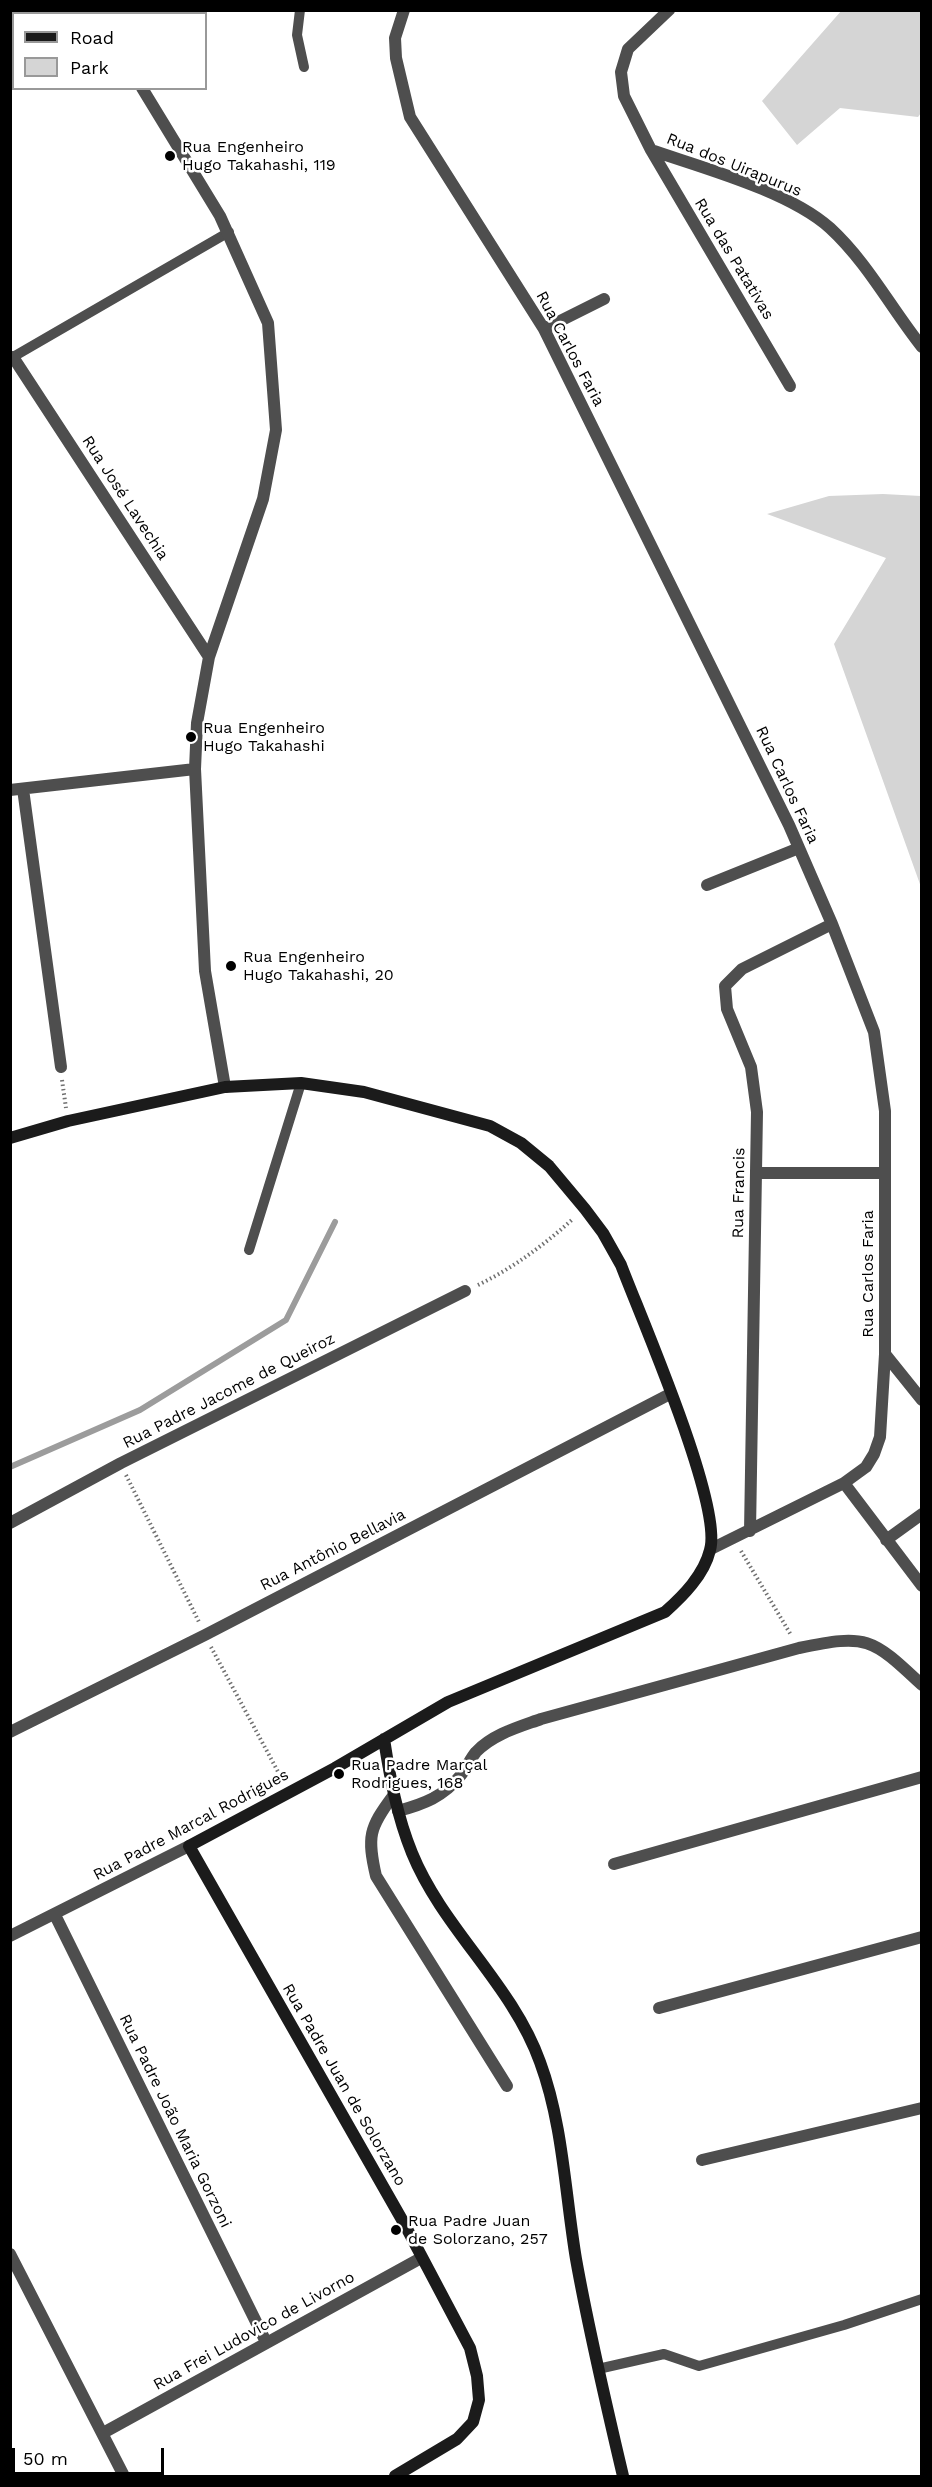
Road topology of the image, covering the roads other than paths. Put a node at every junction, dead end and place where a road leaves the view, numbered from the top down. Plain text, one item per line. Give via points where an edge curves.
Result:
1 (300, 10) edge
2 (404, 10) edge
3 (669, 10) edge
4 (304, 67) dead end
5 (143, 90) edge
6 (651, 150) junction
7 (229, 232) junction
8 (604, 300) dead end
9 (544, 329) junction
10 (921, 347) edge
11 (14, 357) joint
12 (790, 386) dead end
13 (209, 657) junction
14 (195, 769) junction
15 (24, 789) junction
16 (10, 790) edge
17 (799, 848) junction
18 (707, 885) dead end
19 (832, 924) junction
20 (61, 1067) road end
21 (301, 1083) junction
22 (225, 1087) junction
23 (10, 1138) edge
24 (756, 1173) junction
25 (885, 1173) junction
26 (249, 1250) dead end
27 (465, 1291) road end
28 (885, 1354) junction
29 (670, 1394) junction
30 (921, 1401) edge
31 (844, 1483) junction
32 (921, 1514) edge
33 (10, 1523) edge
34 (750, 1531) junction
35 (886, 1540) junction
36 (711, 1549) junction
37 (921, 1586) edge
38 (921, 1685) edge
39 (10, 1732) edge
40 (384, 1739) junction
41 (921, 1777) edge
42 (393, 1796) junction
43 (398, 1811) junction
44 (189, 1846) junction
45 (614, 1864) dead end
46 (55, 1915) junction
47 (10, 1936) edge
48 (921, 1937) edge
49 (658, 2008) dead end
50 (507, 2086) dead end
51 (921, 2108) edge
52 (702, 2160) dead end
53 (10, 2254) edge
54 (421, 2258) junction
55 (921, 2299) edge
56 (266, 2342) junction
57 (598, 2369) junction
58 (103, 2433) junction
59 (124, 2476) edge
60 (394, 2476) edge
61 (623, 2476) edge

1 - 4 lane via 297,35
2 - 9 street, Rua Carlos Faria via 395,38 396,58 410,117
3 - 6 street, Rua das Patativas via 628,49 621,72 629,110
5 - 7 street
6 - 10 street, Rua dos Uirapurus via 792,203 829,227 874,279
6 - 12 street, Rua das Patativas
7 - 11 lane
7 - 13 street via 268,323 276,430 263,499
8 - 9 street
9 - 17 street, Rua Carlos Faria
11 - 13 street, Rua José Lavechia
13 - 14 street via 197,723
14 - 15 street
14 - 22 street via 205,971
15 - 16 street
15 - 20 street
17 - 18 street
17 - 19 street, Rua Carlos Faria
19 - 24 street, Rua Francis via 742,969 724,987 727,1009 754,1083
19 - 25 street, Rua Carlos Faria via 874,1032 885,1110
21 - 22 main road
21 - 26 lane
21 - 29 main road via 407,1102 490,1126 521,1143 549,1166 603,1233 621,1265
22 - 23 main road via 68,1121
24 - 25 street
24 - 34 street, Rua Francis
25 - 28 street, Rua Carlos Faria
27 - 33 street, Rua Padre Jacome de Queiroz
28 - 30 street
28 - 31 street, Rua Carlos Faria via 880,1437 866,1467
29 - 36 main road via 699,1472 710,1517
29 - 39 street, Rua Antônio Bellavia
31 - 34 street, Rua Carlos Faria
31 - 35 street
32 - 35 street
34 - 36 street, Rua Carlos Faria
35 - 37 street
36 - 40 main road, Rua Padre Marcal Rodrigues via 701,1571 664,1612 448,1702
38 - 43 street via 887,1652 868,1641 837,1640 799,1648 503,1733 476,1752 445,1792 425,1804
40 - 42 main road
40 - 44 main road, Rua Padre Marcal Rodrigues
41 - 45 street
42 - 43 main road
42 - 50 street via 374,1821 370,1836 376,1876
43 - 57 main road via 412,1854 425,1878 524,2023 540,2060 551,2096 576,2259
44 - 46 street, Rua Padre Marcal Rodrigues
44 - 54 main road, Rua Padre Juan de Solorzano
46 - 47 street, Rua Padre Marcal Rodrigues
46 - 56 street, Rua Padre João Maria Gorzoni
48 - 49 street
51 - 52 street
53 - 58 street
54 - 56 street, Rua Frei Ludovico de Livorno
54 - 60 main road, Rua Padre Juan de Solorzano via 470,2348 479,2400 473,2422 457,2439
55 - 57 lane via 699,2366 664,2354
56 - 58 street, Rua Frei Ludovico de Livorno
57 - 61 main road
58 - 59 street

